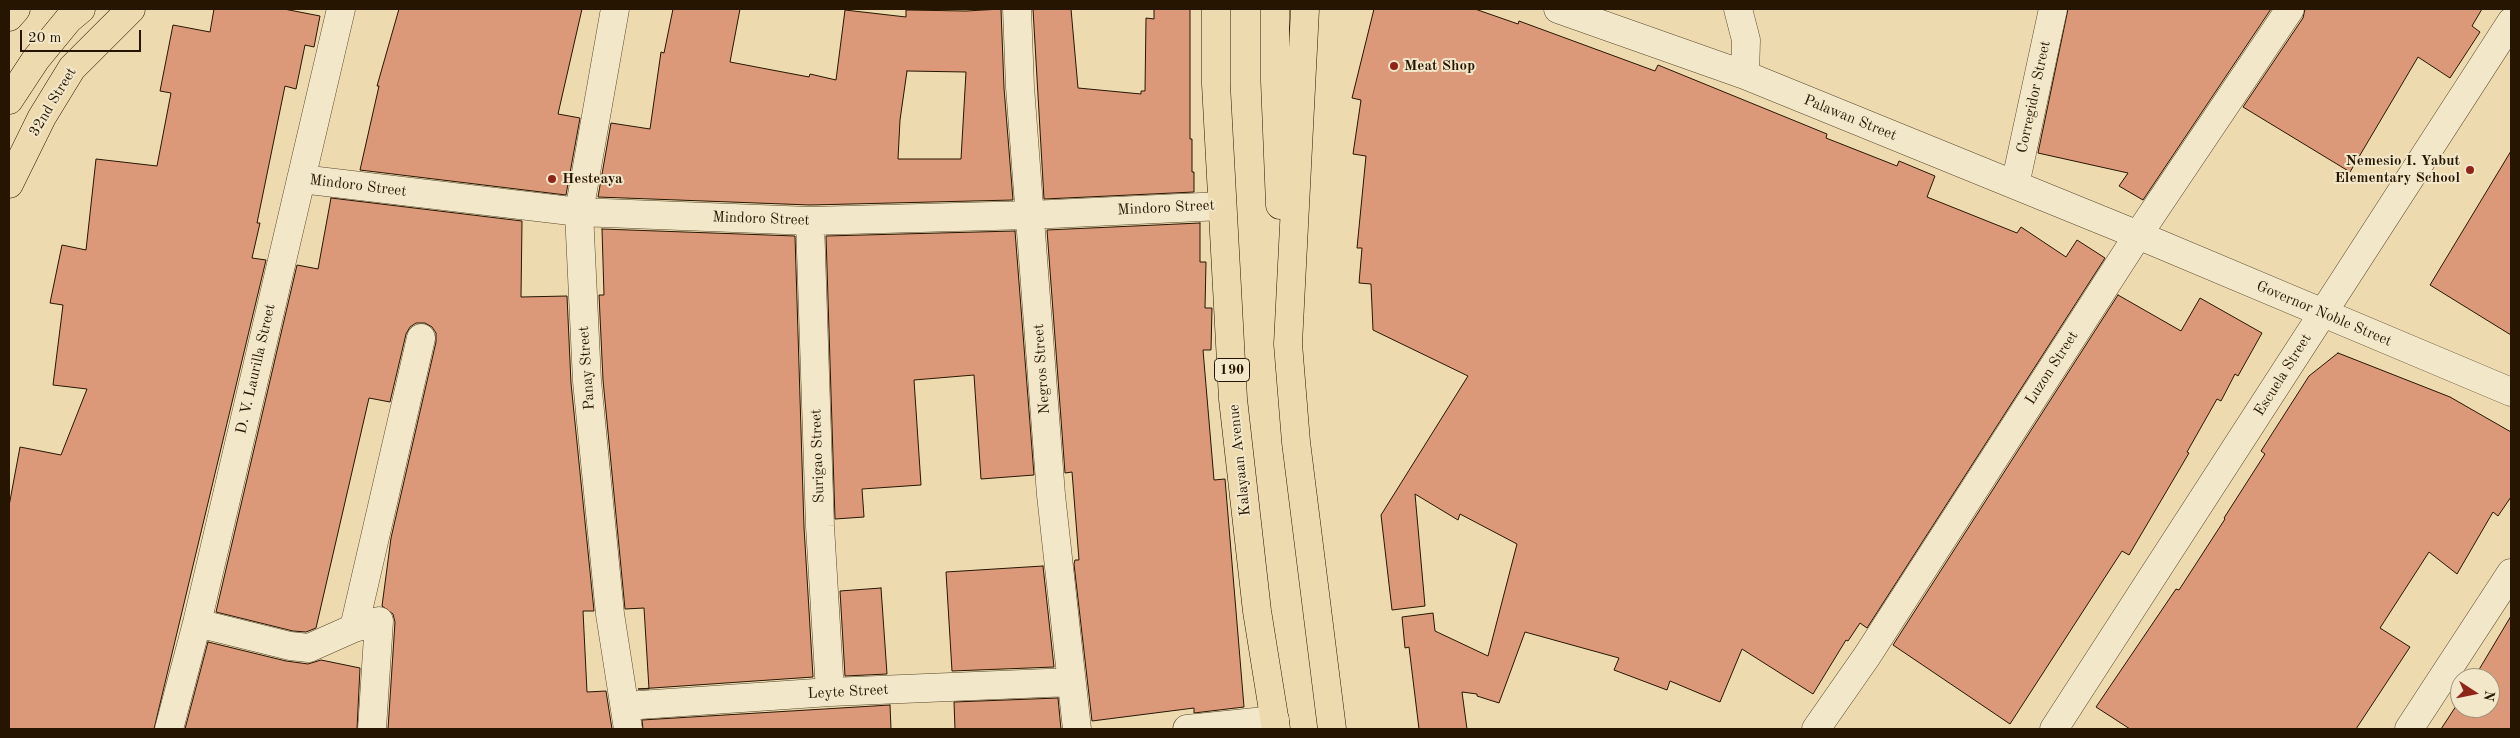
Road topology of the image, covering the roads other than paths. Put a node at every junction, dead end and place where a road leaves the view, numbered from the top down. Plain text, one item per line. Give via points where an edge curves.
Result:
1 (16, 9) edge
2 (82, 9) edge
3 (131, 9) edge
4 (341, 9) edge
5 (615, 9) edge
6 (1017, 9) edge
7 (1216, 9) edge
8 (1275, 9) edge
9 (1305, 9) edge
10 (1558, 9) edge
11 (1738, 9) edge
12 (2053, 9) edge
13 (2290, 9) edge
14 (9, 17) edge
15 (2511, 22) edge
16 (1746, 75) junction
17 (9, 100) edge
18 (301, 179) junction
19 (9, 184) edge
20 (2015, 185) junction
21 (1222, 206) junction
22 (578, 212) junction
23 (1030, 215) junction
24 (810, 221) junction
25 (2138, 235) junction
26 (2321, 313) junction
27 (421, 338) dead end
28 (1288, 344) junction
29 (2511, 392) edge
30 (2511, 573) edge
31 (197, 623) junction
32 (367, 625) junction
33 (1071, 682) junction
34 (830, 692) junction
35 (626, 717) edge
36 (1276, 725) edge
37 (169, 729) edge
38 (372, 729) edge
39 (1076, 729) edge
40 (1187, 729) edge
41 (1332, 729) edge
42 (1816, 729) edge
43 (2054, 729) edge
44 (2409, 729) edge

1 - 14 main road
2 - 17 main road via 68,20 36,59
3 - 19 main road, 32nd Street via 72,68 42,117
4 - 18 street, D. V. Laurilla Street
5 - 22 street, Panay Street
6 - 23 street, Negros Street
7 - 21 main road, Kalayaan Avenue / 190
8 - 28 main road via 1274,81
9 - 28 main road
10 - 16 street, Palawan Street
11 - 16 street via 1746,40
12 - 20 street, Corregidor Street
13 - 25 street, Luzon Street
15 - 26 street, Escuela Street
16 - 20 street, Palawan Street
18 - 22 street, Mindoro Street
18 - 31 street, D. V. Laurilla Street
20 - 25 street, Palawan Street
21 - 23 street, Mindoro Street
21 - 36 main road, Kalayaan Avenue / 190 via 1233,399 1257,611
22 - 24 street, Mindoro Street
22 - 35 street, Panay Street via 587,381 610,614
23 - 24 street, Mindoro Street
23 - 33 street, Negros Street via 1051,495
24 - 34 street, Surigao Street via 820,526
25 - 26 street, Governor Noble Street
25 - 42 street, Luzon Street via 1872,648
26 - 29 street, Governor Noble Street
26 - 43 street, Escuela Street
27 - 32 street
28 - 41 main road via 1296,442
30 - 44 street
31 - 32 street via 309,648
31 - 37 street, D. V. Laurilla Street
32 - 38 street
33 - 34 street, Leyte Street
33 - 39 street, Negros Street
34 - 35 street, Leyte Street
36 - 40 street

